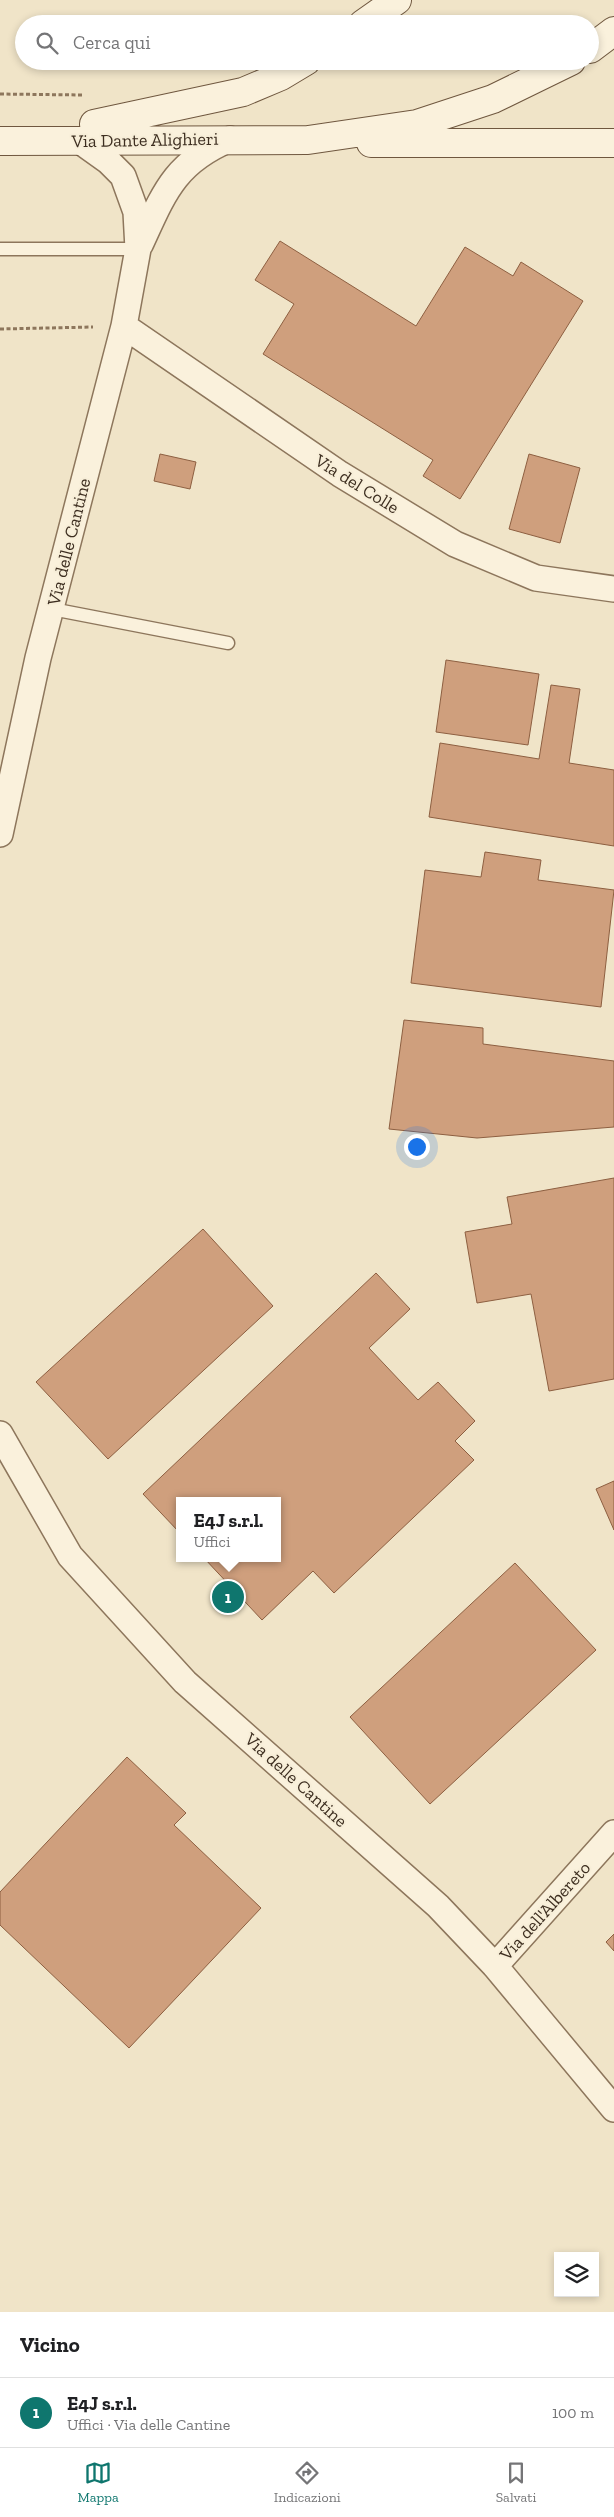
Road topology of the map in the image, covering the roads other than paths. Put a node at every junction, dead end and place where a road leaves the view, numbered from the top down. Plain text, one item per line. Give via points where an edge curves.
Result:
1 (397, 0) edge
2 (376, 15) edge
3 (614, 31) edge
4 (599, 42) edge
5 (291, 70) edge
6 (553, 70) edge
7 (87, 133) junction
8 (230, 139) junction
9 (308, 140) junction
10 (0, 141) edge
11 (259, 141) junction
12 (614, 143) edge
13 (0, 249) edge
14 (138, 250) junction
15 (124, 326) junction
16 (613, 591) edge
17 (52, 609) junction
18 (228, 643) dead end
19 (0, 834) edge
20 (0, 1434) edge
21 (614, 1833) edge
22 (495, 1966) junction
23 (614, 2108) edge

1 - 2 main road
3 - 4 main road
5 - 7 main road via 243,92
6 - 9 main road, Via Dante Alighieri via 493,99 417,124
7 - 8 main road, Via Dante Alighieri
7 - 10 main road, Via Dante Alighieri via 32,141
7 - 11 main road, Via Dante Alighieri via 205,124
7 - 14 street, Via delle Cantine via 124,176 136,212
8 - 11 main road, Via Dante Alighieri
8 - 14 street, Via delle Cantine via 208,149 179,172 166,188
9 - 11 main road, Via Dante Alighieri
9 - 12 main road via 404,144
13 - 14 lane
14 - 15 street, Via delle Cantine
15 - 16 street, Via del Colle via 340,474 455,544 536,578
15 - 17 street, Via delle Cantine
17 - 18 lane
17 - 19 street, Via delle Cantine via 38,658
20 - 22 street, Via delle Cantine via 70,1556 185,1682 438,1906
21 - 22 street, Via dell'Albereto
22 - 23 street, Via delle Cantine

